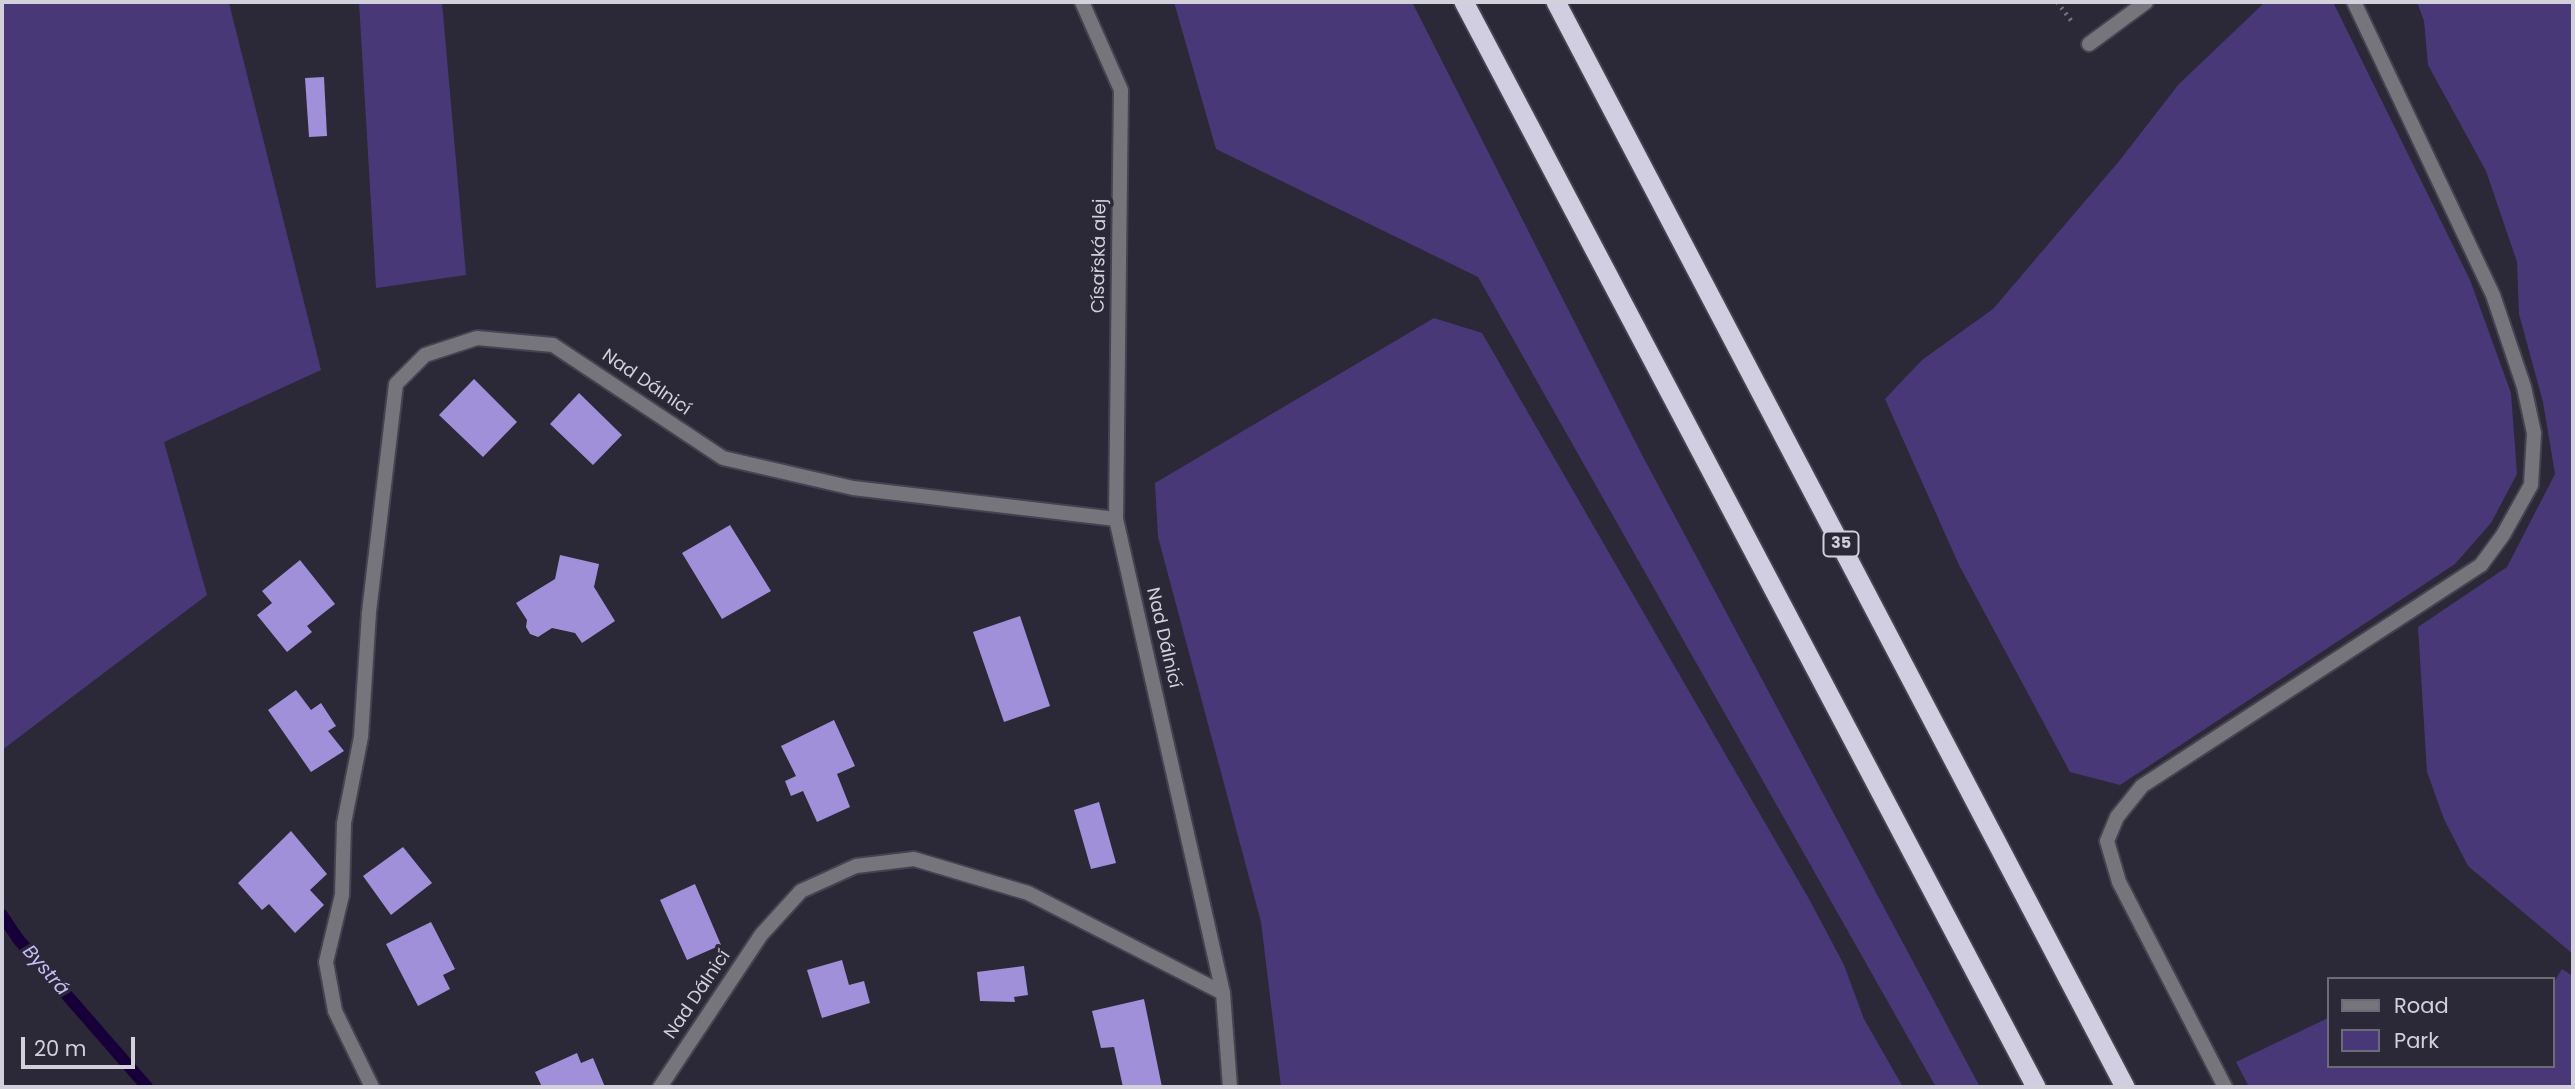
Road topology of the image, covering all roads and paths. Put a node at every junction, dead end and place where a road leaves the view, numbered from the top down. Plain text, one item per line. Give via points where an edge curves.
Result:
1 (1082, 2) edge
2 (1464, 2) edge
3 (1556, 2) edge
4 (2146, 2) edge
5 (2354, 2) edge
6 (2089, 44) dead end
7 (1116, 519) junction
8 (1223, 993) junction
9 (373, 1087) edge
10 (660, 1087) edge
11 (1230, 1087) edge
12 (2036, 1087) edge
13 (2125, 1087) edge
14 (2225, 1087) edge

1 - 7 street, Císařská alej via 1121,90
2 - 12 highway
3 - 13 highway, 35
4 - 6 street
5 - 14 street via 2493,295 2524,387 2534,433 2531,485 2481,565 2142,786 2117,817 2107,841 2119,882
7 - 8 street, Nad Dálnicí
7 - 9 street, Nad Dálnicí via 853,488 723,458 553,345 477,338 425,355 396,384 369,612 361,737 345,823 342,895 326,962 335,1011
8 - 10 street, Nad Dálnicí via 1028,893 914,859 856,866 801,891 761,935
8 - 11 street, Nad Dálnicí

